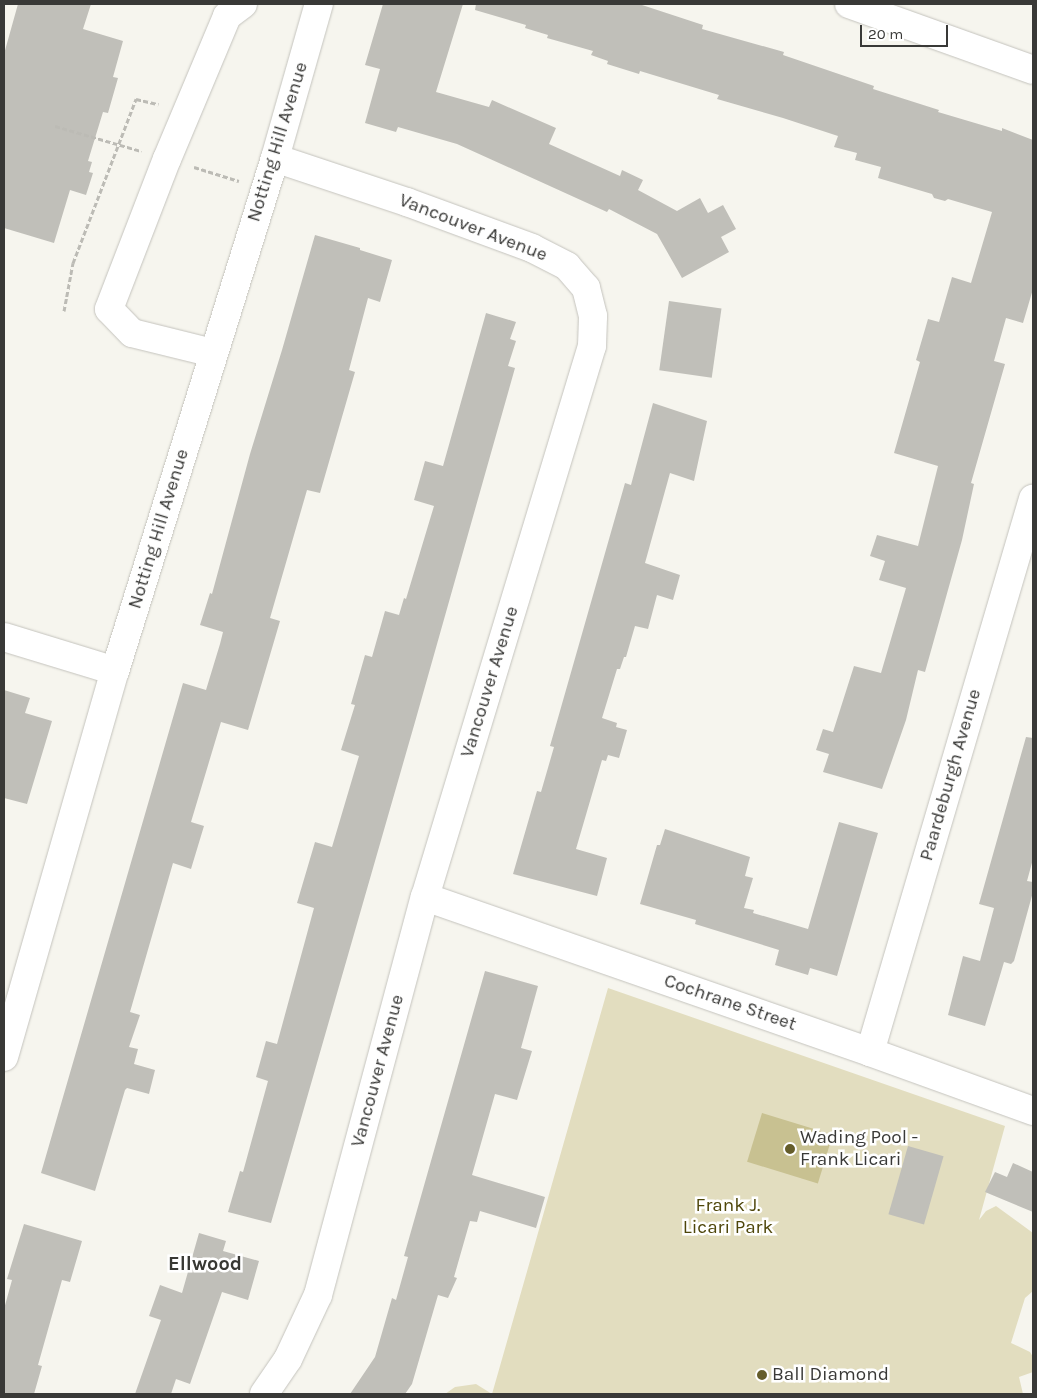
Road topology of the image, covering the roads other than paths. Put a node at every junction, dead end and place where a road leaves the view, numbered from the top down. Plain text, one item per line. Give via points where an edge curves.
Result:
1 (243, 4) edge
2 (320, 4) edge
3 (849, 4) edge
4 (1033, 70) edge
5 (275, 158) junction
6 (214, 353) junction
7 (1033, 499) edge
8 (4, 637) edge
9 (115, 672) junction
10 (425, 897) junction
11 (870, 1052) junction
12 (4, 1057) edge
13 (1033, 1111) edge
14 (264, 1394) edge

1 - 6 street via 226,16 110,309 132,333
2 - 5 street, Notting Hill Avenue
3 - 4 street
5 - 6 street, Notting Hill Avenue
5 - 10 street, Vancouver Avenue via 532,248 567,266 586,288 593,316 592,346
6 - 9 street, Notting Hill Avenue
7 - 11 street, Paardeburgh Avenue
8 - 9 street
9 - 12 street, Notting Hill Avenue
10 - 11 street, Cochrane Street
10 - 14 street, Vancouver Avenue via 318,1295 288,1359
11 - 13 street, Cochrane Street

